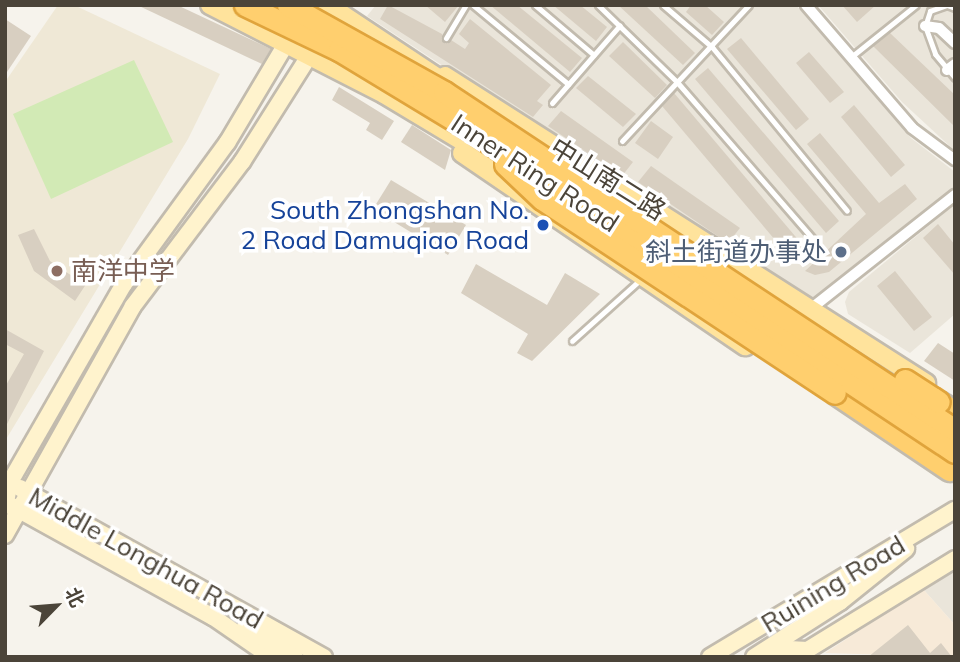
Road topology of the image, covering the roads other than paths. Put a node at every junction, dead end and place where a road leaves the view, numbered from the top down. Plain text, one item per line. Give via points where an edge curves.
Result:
1 (210, 5) edge
2 (245, 5) edge
3 (288, 5) edge
4 (319, 5) edge
5 (466, 5) edge
6 (473, 5) edge
7 (535, 5) edge
8 (598, 5) edge
9 (663, 5) edge
10 (749, 5) edge
11 (806, 5) edge
12 (916, 5) edge
13 (947, 5) edge
14 (337, 7) edge
15 (928, 8) edge
16 (955, 8) edge
17 (620, 25) junction
18 (367, 26) junction
19 (925, 26) junction
20 (446, 38) dead end
21 (955, 43) edge
22 (286, 44) junction
23 (712, 47) junction
24 (594, 55) junction
25 (310, 56) junction
26 (851, 57) junction
27 (952, 71) edge
28 (677, 82) junction
29 (568, 84) junction
30 (384, 94) junction
31 (552, 103) dead end
32 (468, 118) junction
33 (622, 141) dead end
34 (955, 160) edge
35 (955, 195) edge
36 (847, 211) dead end
37 (813, 239) dead end
38 (672, 245) junction
39 (655, 263) junction
40 (641, 279) junction
41 (813, 307) junction
42 (572, 341) dead end
43 (950, 405) edge
44 (955, 421) edge
45 (955, 430) edge
46 (953, 466) edge
47 (7, 480) edge
48 (29, 492) junction
49 (9, 506) edge
50 (955, 510) edge
51 (5, 535) edge
52 (955, 559) edge
53 (156, 588) junction
54 (805, 654) edge
55 (271, 657) edge
56 (295, 657) edge
57 (324, 657) edge
58 (710, 657) edge
59 (754, 657) edge
60 (776, 657) edge

1 - 22 main road
2 - 32 highway, Inner Ring Road, bridge
3 - 32 highway, Inner Ring Road, bridge
4 - 22 main road
5 - 20 lane
6 - 29 lane
7 - 24 lane
8 - 17 lane
9 - 23 lane
10 - 23 lane
11 - 26 street
12 - 26 lane
13 - 15 lane
13 - 16 lane
14 - 18 main road
14 - 25 main road
15 - 19 lane
17 - 24 lane
17 - 28 lane
18 - 38 main road
18 - 41 main road, 中山南二路
19 - 21 street via 944,31
19 - 27 lane
22 - 25 main road
22 - 47 main road via 227,143 124,284
23 - 28 lane
23 - 36 lane
24 - 29 lane
25 - 30 main road
25 - 48 main road via 242,162 133,306
26 - 34 street via 912,128
28 - 33 lane
28 - 37 lane
29 - 31 lane
30 - 39 main road
30 - 40 main road
32 - 43 highway, bridge via 596,180
32 - 45 highway, Inner Ring Road, bridge
32 - 46 highway, Inner Ring Road, bridge
32 - 46 highway, bridge via 542,199
35 - 41 street
38 - 39 lane
38 - 44 main road
39 - 40 lane
39 - 46 main road
40 - 42 lane
40 - 46 main road
41 - 43 main road, 中山南二路
47 - 48 main road, Middle Longhua Road
47 - 49 main road
48 - 49 main road
48 - 57 main road, Middle Longhua Road
49 - 51 main road
49 - 53 main road, Middle Longhua Road
50 - 58 main road, Ruining Road
50 - 59 main road via 840,602
52 - 54 main road
53 - 55 main road, Middle Longhua Road via 212,617
53 - 56 main road via 226,616
54 - 60 main road via 789,649

